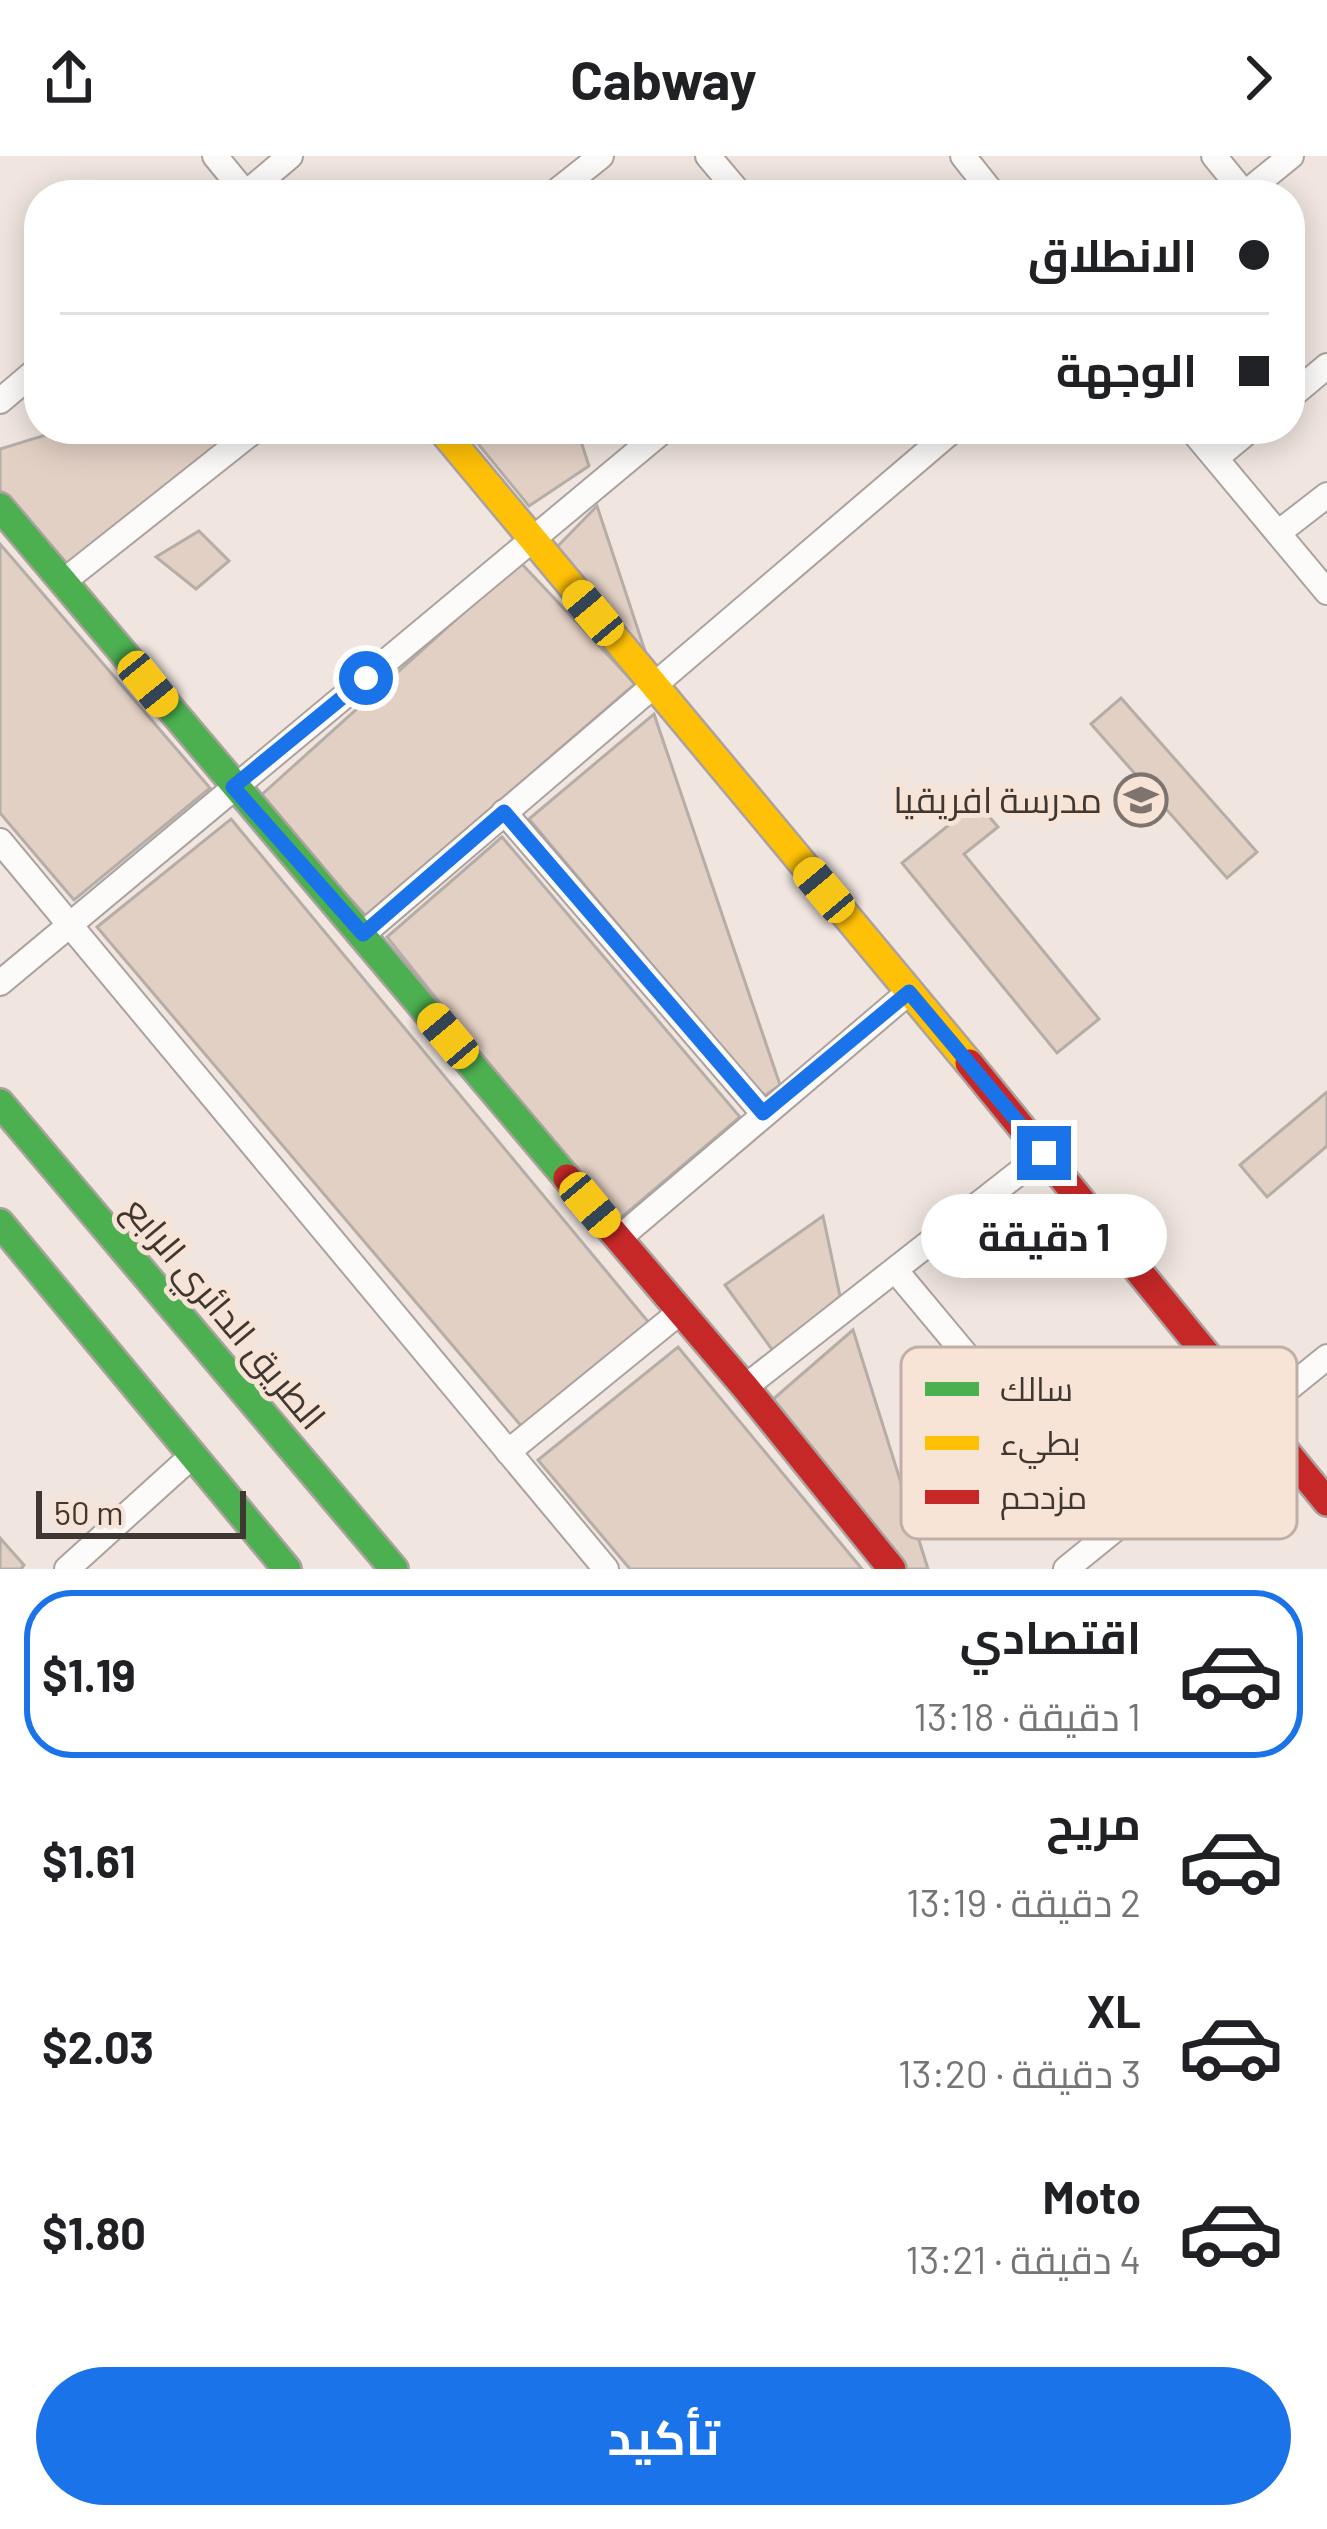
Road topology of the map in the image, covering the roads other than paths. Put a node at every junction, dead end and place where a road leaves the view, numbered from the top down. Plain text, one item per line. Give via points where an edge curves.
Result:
1 (215, 156) edge
2 (290, 156) edge
3 (601, 156) edge
4 (708, 156) edge
5 (963, 156) edge
6 (1214, 156) edge
7 (1291, 156) edge
8 (235, 180) edge
9 (262, 180) edge
10 (571, 180) edge
11 (728, 180) edge
12 (982, 180) edge
13 (1233, 180) edge
14 (1261, 180) edge
15 (24, 381) edge
16 (0, 401) edge
17 (237, 444) edge
18 (453, 444) edge
19 (647, 444) edge
20 (933, 444) edge
21 (1203, 444) edge
22 (1233, 444) edge
23 (1216, 458) junction
24 (1327, 495) edge
25 (0, 507) edge
26 (1278, 533) junction
27 (532, 542) junction
28 (64, 581) junction
29 (1327, 592) edge
30 (654, 684) junction
31 (233, 787) junction
32 (504, 812) junction
33 (0, 841) edge
34 (71, 926) junction
35 (363, 934) junction
36 (0, 983) edge
37 (909, 992) junction
38 (0, 1103) edge
39 (763, 1113) junction
40 (1044, 1153) junction
41 (0, 1222) edge
42 (618, 1239) junction
43 (896, 1271) junction
44 (680, 1312) junction
45 (959, 1347) edge
46 (1201, 1347) edge
47 (1327, 1357) edge
48 (1297, 1382) edge
49 (745, 1388) junction
50 (508, 1452) junction
51 (192, 1456) junction
52 (1297, 1465) edge
53 (1327, 1502) edge
54 (1101, 1539) edge
55 (67, 1569) edge
56 (286, 1569) edge
57 (394, 1569) edge
58 (606, 1569) edge
59 (892, 1569) edge
60 (1066, 1569) edge

1 - 8 street
2 - 9 street
3 - 10 street
4 - 11 street
5 - 12 street
6 - 13 street
7 - 14 street
15 - 16 street
17 - 28 street
18 - 27 street
19 - 27 street
20 - 30 street
21 - 23 street
22 - 23 street
23 - 26 street
24 - 26 street
25 - 28 street
26 - 29 street
27 - 30 street
27 - 31 street
28 - 31 street
30 - 32 street
30 - 37 street
31 - 34 street
31 - 35 street
32 - 35 street
32 - 39 street
33 - 34 street
34 - 36 street
34 - 50 street
35 - 42 street
37 - 39 street
37 - 40 street
38 - 57 street, الطريق الدائري الرابع
39 - 42 street
40 - 43 street
40 - 46 street
41 - 51 street
42 - 44 street
43 - 45 street
43 - 49 street
44 - 49 street
44 - 50 street
47 - 48 street
49 - 59 street
50 - 58 street
51 - 55 street
51 - 56 street
52 - 53 street
54 - 60 street

